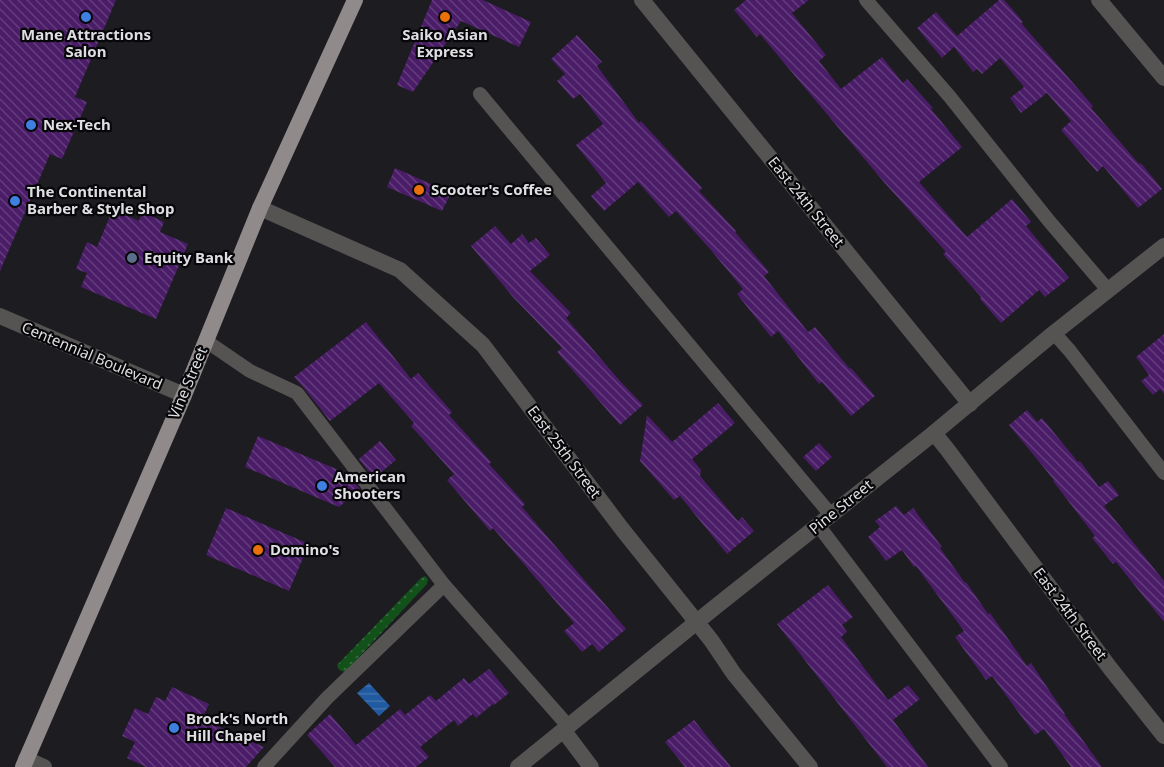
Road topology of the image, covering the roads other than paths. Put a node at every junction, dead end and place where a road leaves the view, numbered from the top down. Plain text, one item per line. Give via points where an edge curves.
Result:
1 (356, 0) edge
2 (642, 0) edge
3 (866, 0) edge
4 (1099, 0) edge
5 (1164, 78) edge
6 (480, 94) dead end
7 (260, 208) junction
8 (1164, 246) edge
9 (1108, 290) junction
10 (0, 316) edge
11 (1054, 333) junction
12 (206, 341) junction
13 (184, 395) junction
14 (970, 404) junction
15 (934, 433) junction
16 (1164, 473) edge
17 (824, 520) junction
18 (444, 585) junction
19 (697, 622) junction
20 (567, 729) junction
21 (1164, 736) edge
22 (24, 763) edge
23 (44, 767) edge
24 (264, 767) edge
25 (518, 767) edge
26 (591, 767) edge
27 (810, 767) edge
28 (1001, 767) edge

1 - 7 main road, Vine Street
2 - 14 street, East 24th Street
3 - 9 lane
4 - 5 street
6 - 17 lane
7 - 12 main road, Vine Street
7 - 19 street, East 25th Street via 400,270 483,345
8 - 9 street, Pine Street
9 - 11 street, Pine Street
10 - 13 street, Centennial Boulevard
11 - 14 street, Pine Street
11 - 16 lane
12 - 13 main road, Vine Street
12 - 18 lane via 250,371 297,393
13 - 22 main road, Vine Street
14 - 15 street, Pine Street
15 - 17 street, Pine Street
15 - 21 street, East 24th Street
17 - 19 street, Pine Street
17 - 28 lane
18 - 20 lane
18 - 24 lane via 327,698
19 - 20 street, Pine Street
19 - 27 street, East 25th Street
20 - 25 street, Pine Street
20 - 26 street
22 - 23 street

